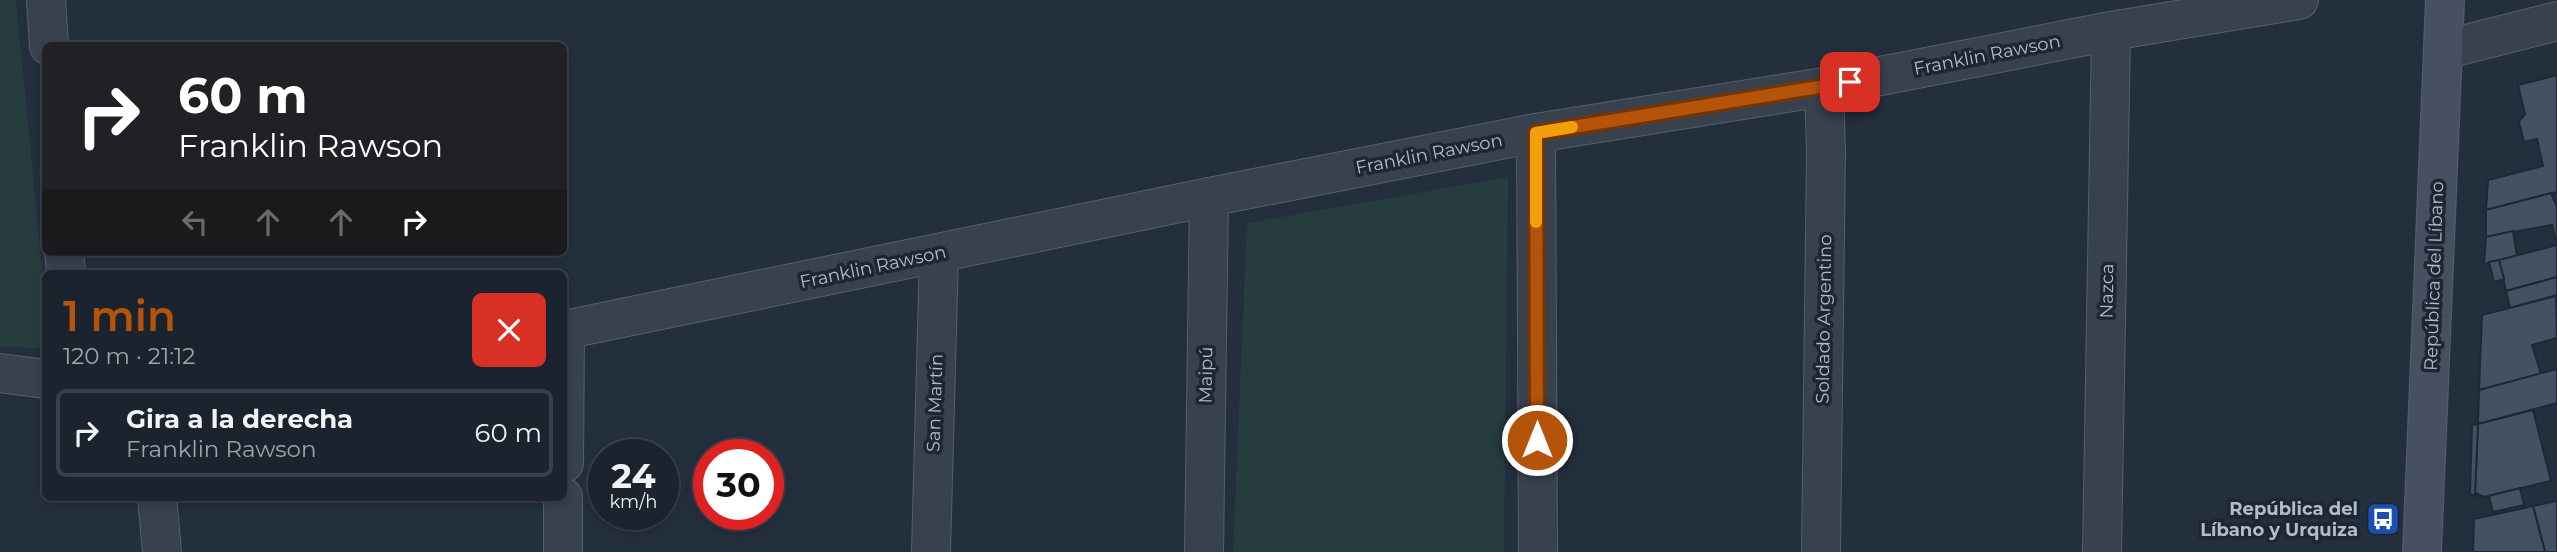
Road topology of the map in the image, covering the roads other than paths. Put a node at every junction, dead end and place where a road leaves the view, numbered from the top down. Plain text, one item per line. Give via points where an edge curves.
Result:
1 (46, 0) edge
2 (2299, 0) edge
3 (2445, 0) edge
4 (2557, 22) edge
5 (2111, 31) junction
6 (49, 42) edge
7 (2443, 50) junction
8 (1824, 87) junction
9 (1536, 133) junction
10 (1209, 197) junction
11 (939, 254) junction
12 (567, 329) edge
13 (0, 373) edge
14 (42, 378) edge
15 (157, 501) edge
16 (563, 501) edge
17 (162, 552) edge
18 (563, 552) edge
19 (931, 552) edge
20 (1204, 552) edge
21 (1538, 552) edge
22 (1821, 552) edge
23 (2102, 552) edge
24 (2422, 552) edge

1 - 6 street
2 - 5 street, Franklin Rawson
3 - 7 main road, República del Líbano
4 - 7 street
5 - 8 street, Franklin Rawson
5 - 23 street, Nazca
7 - 24 main road, República del Líbano
8 - 9 street, Franklin Rawson
8 - 22 street, Soldado Argentino
9 - 10 street, Franklin Rawson
9 - 21 street
10 - 11 street, Franklin Rawson
10 - 20 street, Maipú
11 - 12 street, Franklin Rawson
11 - 19 street, San Martín
13 - 14 street
15 - 17 street
16 - 18 street

